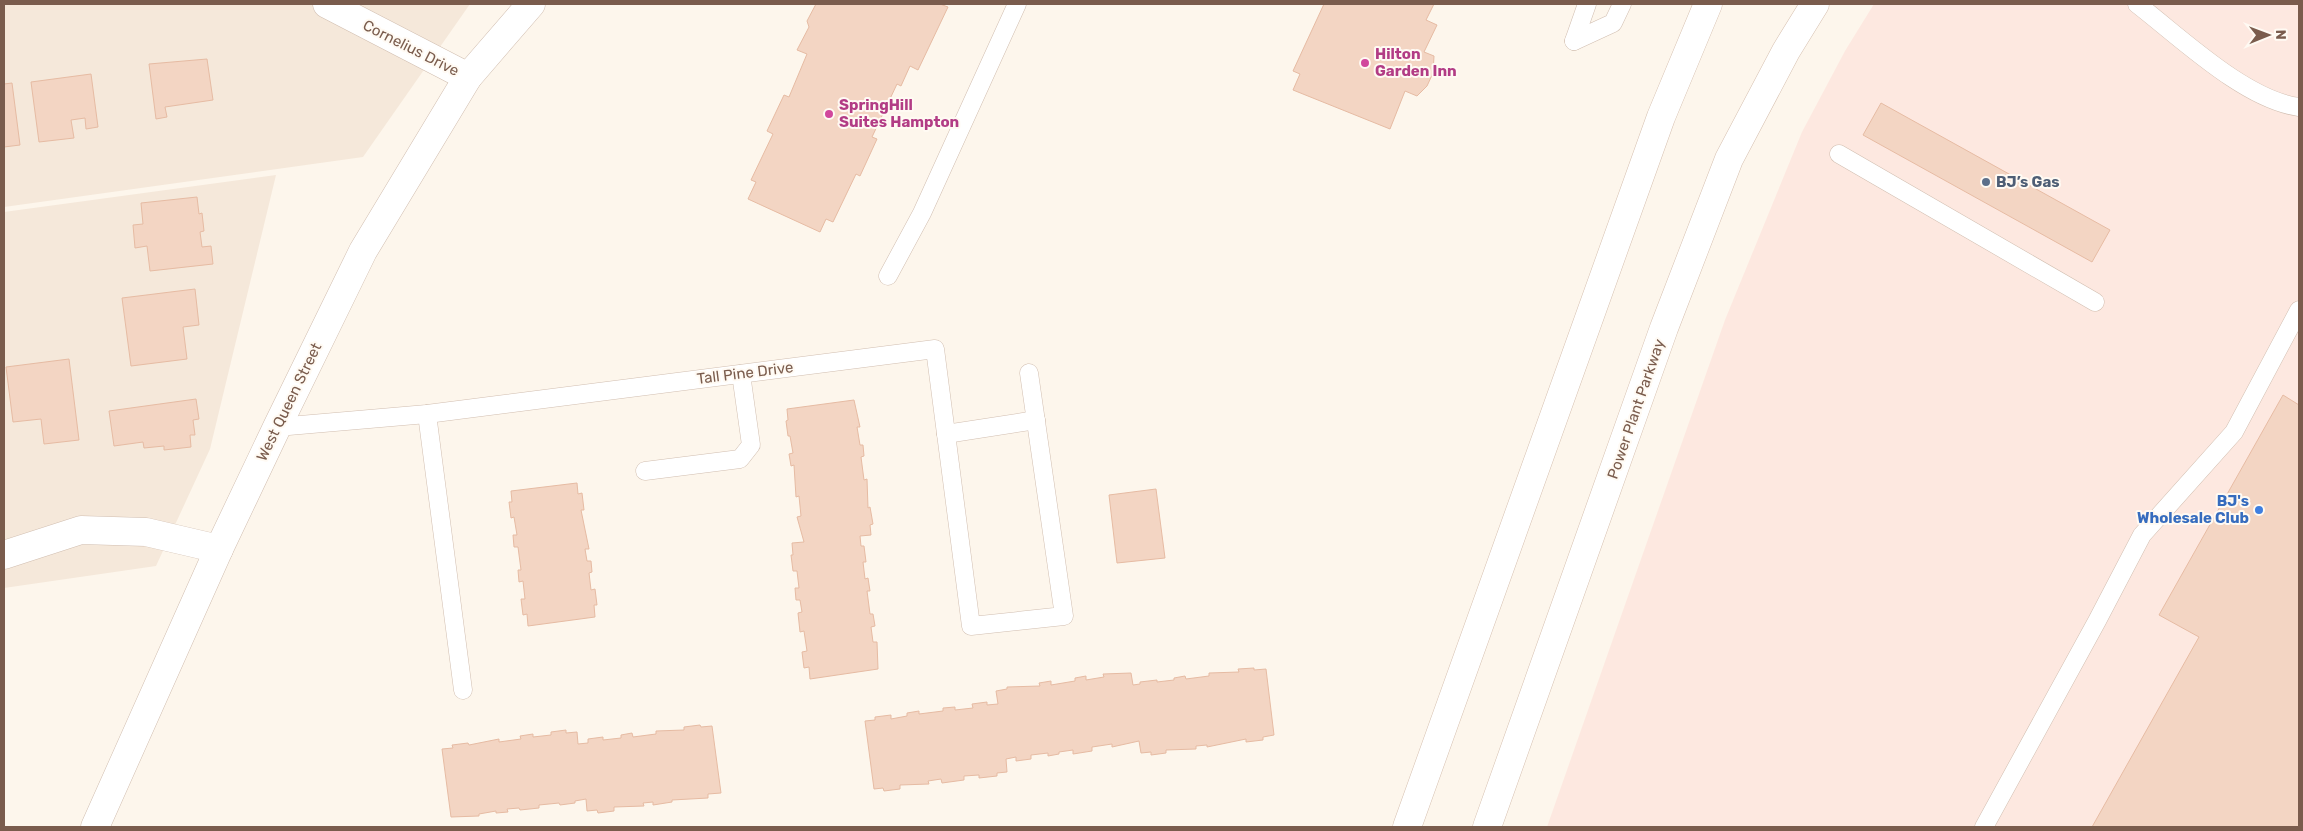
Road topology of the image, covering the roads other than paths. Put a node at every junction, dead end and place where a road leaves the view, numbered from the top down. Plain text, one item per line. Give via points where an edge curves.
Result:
1 (327, 4) edge
2 (531, 4) edge
3 (1017, 4) edge
4 (1587, 4) edge
5 (1622, 4) edge
6 (1708, 4) edge
7 (1815, 4) edge
8 (2137, 4) edge
9 (468, 77) junction
10 (2299, 107) edge
11 (1839, 154) dead end
12 (888, 276) dead end
13 (2095, 302) dead end
14 (2299, 310) edge
15 (1029, 373) dead end
16 (741, 374) junction
17 (427, 414) junction
18 (1036, 420) junction
19 (276, 427) junction
20 (946, 434) junction
21 (645, 471) dead end
22 (219, 549) junction
23 (4, 555) edge
24 (463, 690) dead end
25 (95, 827) edge
26 (1407, 827) edge
27 (1487, 827) edge
28 (1984, 827) edge

1 - 9 main road, Cornelius Drive
2 - 9 main road, West Queen Street
3 - 12 lane via 922,213
4 - 5 lane via 1574,41 1613,23
6 - 26 main road via 1661,117
7 - 27 main road, Power Plant Parkway via 1786,51 1729,159 1664,328
8 - 10 lane via 2234,79 2282,105
9 - 19 main road, West Queen Street via 363,251
11 - 13 lane
14 - 28 lane via 2234,432 2142,535
15 - 18 lane
16 - 17 lane, Tall Pine Drive
16 - 20 lane, Tall Pine Drive via 935,349
16 - 21 lane via 751,445 740,459
17 - 19 lane, Tall Pine Drive
17 - 24 lane
18 - 20 lane
18 - 20 lane, Tall Pine Drive via 1064,616 971,626
19 - 22 main road, West Queen Street
22 - 23 main road via 146,532 82,530
22 - 25 main road, West Queen Street

